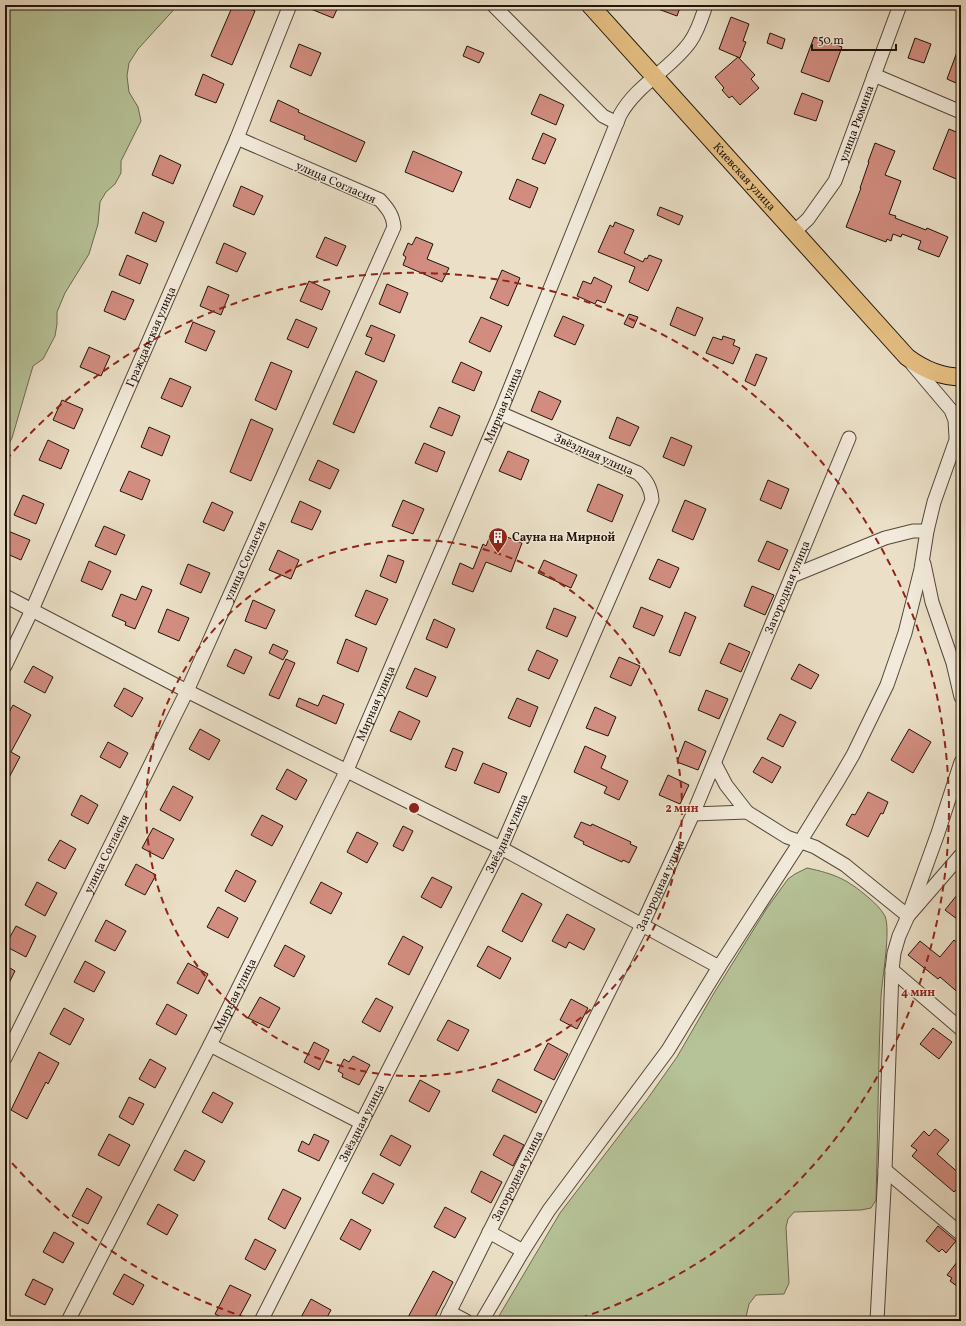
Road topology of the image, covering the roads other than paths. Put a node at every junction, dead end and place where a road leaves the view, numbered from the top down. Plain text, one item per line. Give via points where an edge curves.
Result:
1 (290, 5) edge
2 (493, 5) edge
3 (590, 5) edge
4 (706, 5) edge
5 (900, 5) edge
6 (874, 75) junction
7 (655, 76) junction
8 (961, 112) edge
9 (617, 124) junction
10 (237, 138) junction
11 (794, 232) junction
12 (903, 353) junction
13 (961, 377) edge
14 (500, 413) junction
15 (961, 426) edge
16 (849, 438) dead end
17 (956, 441) junction
18 (927, 531) junction
19 (923, 558) junction
20 (792, 576) junction
21 (5, 596) edge
22 (32, 610) junction
23 (5, 666) edge
24 (187, 691) junction
25 (961, 697) edge
26 (961, 762) edge
27 (715, 764) junction
28 (347, 770) junction
29 (747, 812) junction
30 (693, 814) junction
31 (800, 842) junction
32 (501, 848) junction
33 (961, 855) edge
34 (908, 916) junction
35 (642, 925) junction
36 (719, 967) junction
37 (892, 970) junction
38 (961, 1029) edge
39 (210, 1045) junction
40 (5, 1058) edge
41 (362, 1123) junction
42 (885, 1170) junction
43 (489, 1232) junction
44 (961, 1234) edge
45 (523, 1251) junction
46 (447, 1317) edge
47 (68, 1321) edge
48 (261, 1321) edge
49 (466, 1321) edge
50 (482, 1321) edge
51 (877, 1321) edge

1 - 10 street, Гражданская улица
2 - 9 street via 603,116
3 - 7 main road, Киевская улица
4 - 7 street, Мирная улица via 691,40
5 - 6 street, улица Рюмина
6 - 8 street
6 - 11 street, улица Рюмина via 835,181 808,219
7 - 9 street, Мирная улица via 627,103
7 - 11 main road, Киевская улица
9 - 14 street, Мирная улица
10 - 22 street, Гражданская улица
10 - 24 street, улица Согласия via 380,200 389,209 394,227
11 - 12 main road, Киевская улица
12 - 13 main road, Киевская улица via 927,370 940,375
12 - 17 street via 951,410 955,420
14 - 28 street, Мирная улица
14 - 32 street, Звёздная улица via 638,473 645,478 652,492 652,500
15 - 17 street
16 - 20 street, Загородная улица
17 - 18 street
18 - 19 street
18 - 20 street via 912,531 884,538
19 - 25 street via 932,602
19 - 31 street via 906,633 887,685 846,767
20 - 27 street, Загородная улица
21 - 22 street
22 - 23 street, Гражданская улица
22 - 24 street
24 - 28 street
24 - 40 street, улица Согласия
26 - 34 street
27 - 29 street via 726,785
27 - 30 street, Загородная улица
28 - 32 street
28 - 39 street, Мирная улица
29 - 30 street
29 - 31 street via 787,837
30 - 35 street, Загородная улица
31 - 34 street via 815,847 845,865
31 - 36 street
32 - 35 street
32 - 41 street, Звёздная улица
33 - 34 street
34 - 37 street via 896,947
35 - 36 street
35 - 43 street, Загородная улица
36 - 45 street via 668,1050 549,1210
37 - 38 street
37 - 42 street
39 - 41 street
39 - 47 street, Мирная улица
41 - 48 street, Звёздная улица
42 - 44 street
42 - 51 street
43 - 45 street
43 - 46 street, Загородная улица
45 - 50 street
46 - 49 street

